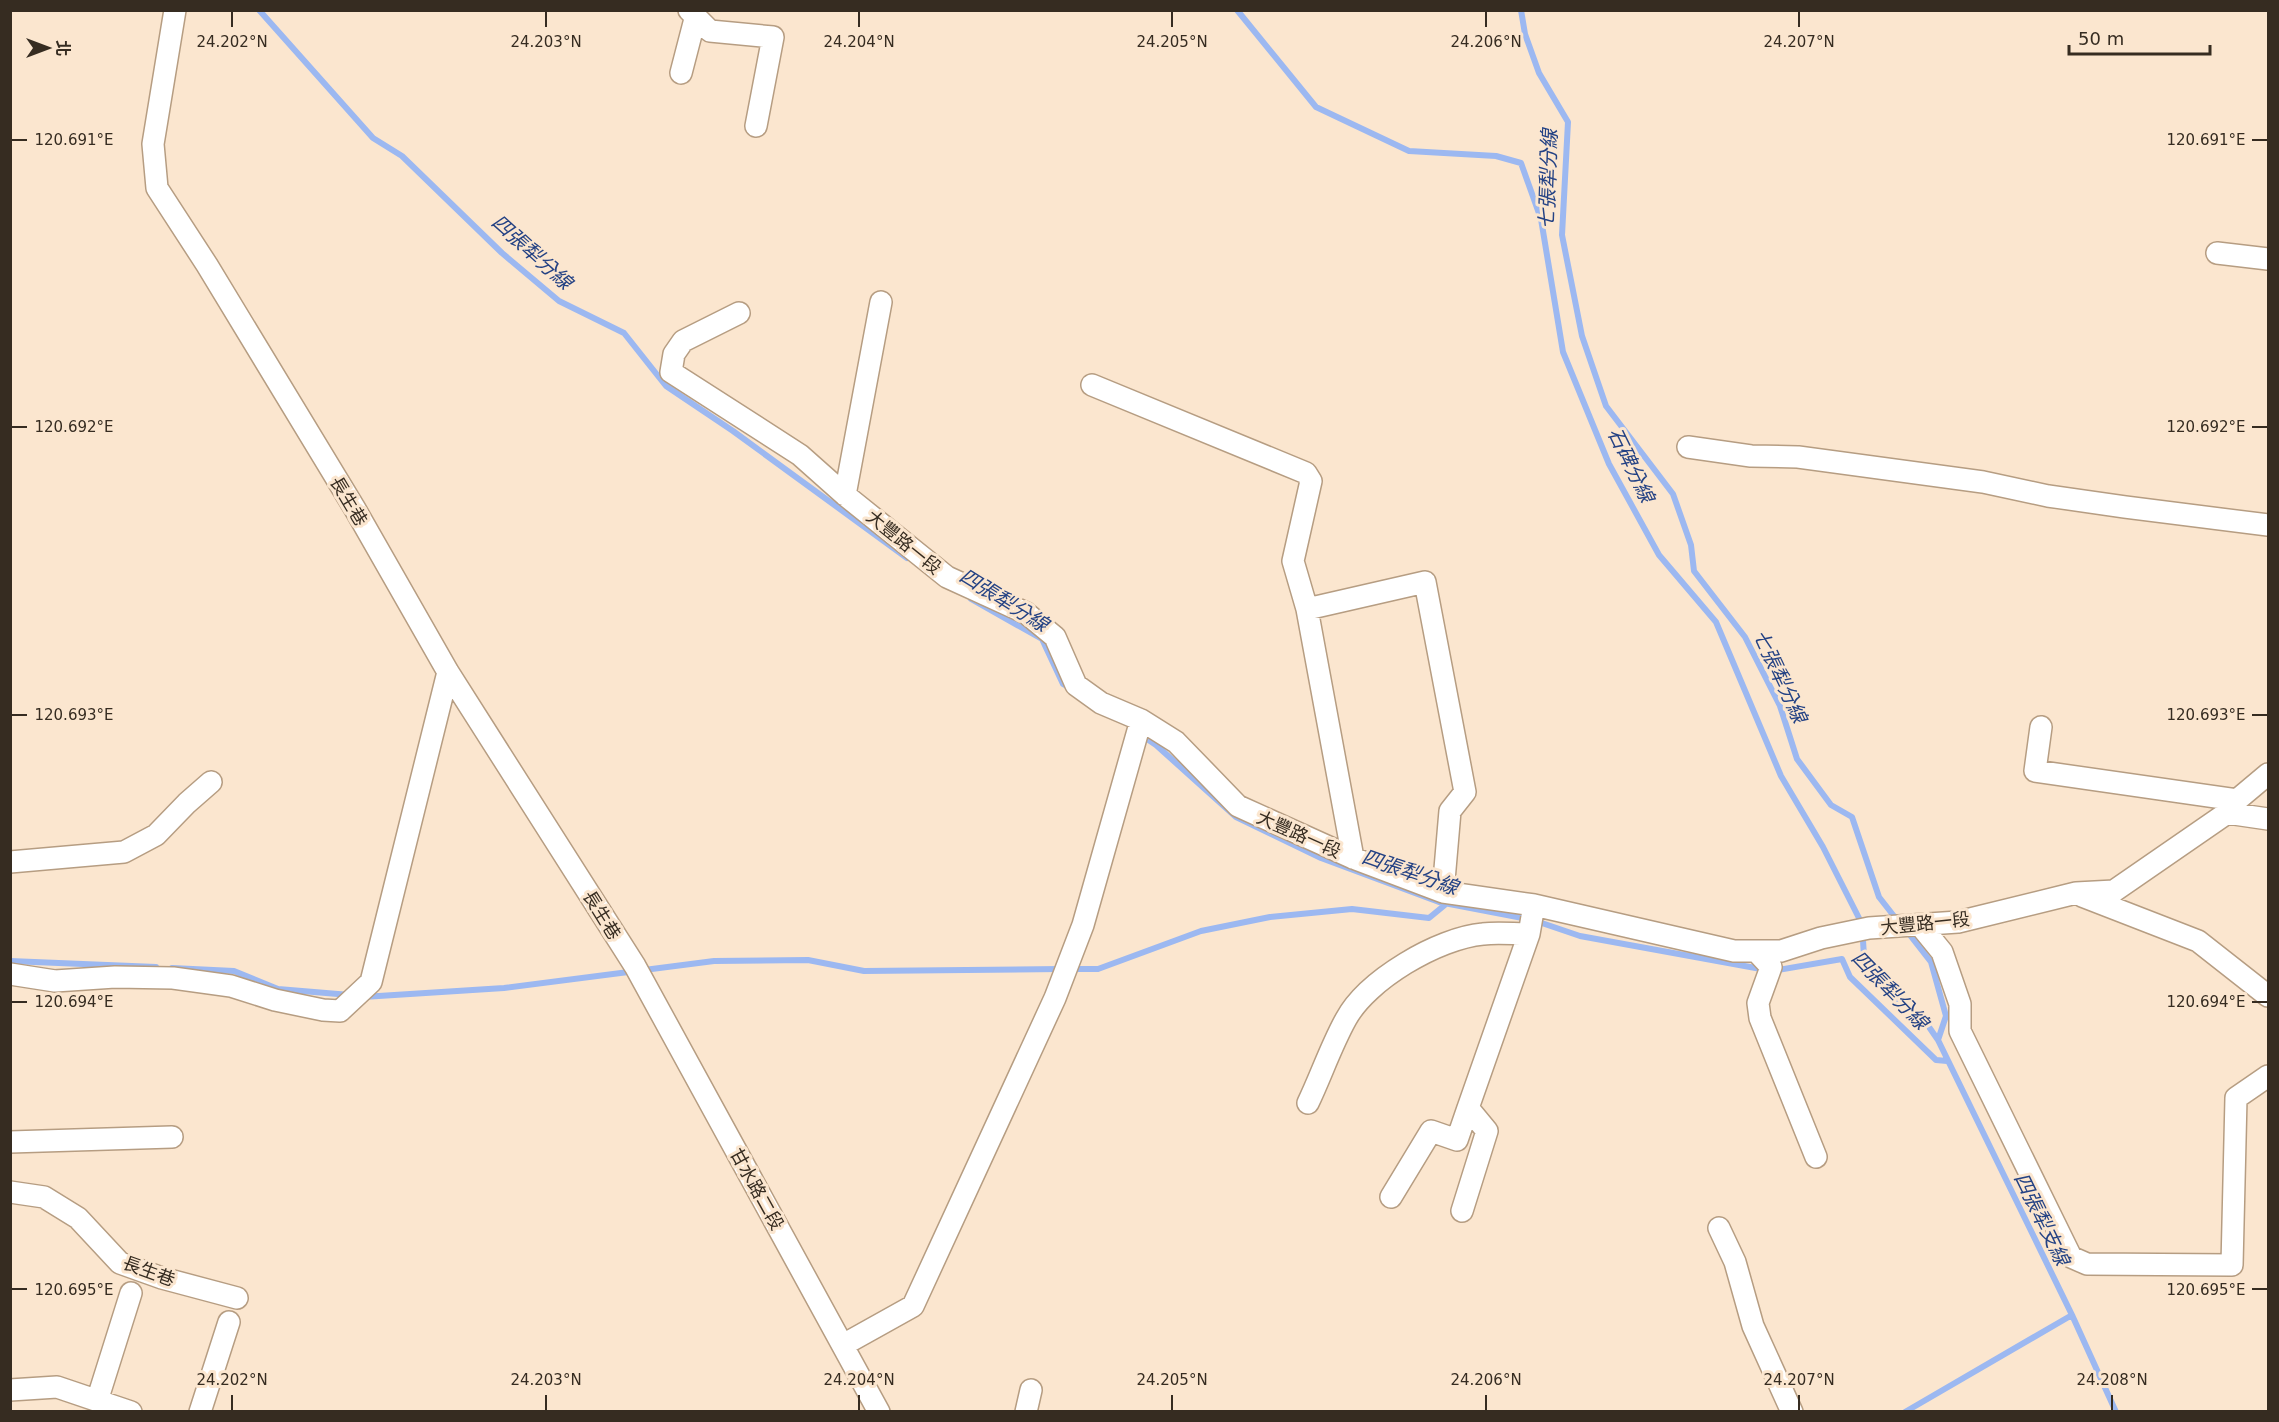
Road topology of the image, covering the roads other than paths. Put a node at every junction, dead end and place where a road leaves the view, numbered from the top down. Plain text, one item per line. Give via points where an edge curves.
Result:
1 (175, 10) edge
2 (692, 15) edge
3 (681, 73) dead end
4 (756, 126) dead end
5 (2217, 253) dead end
6 (2268, 259) edge
7 (881, 302) dead end
8 (739, 313) dead end
9 (1092, 385) dead end
10 (1688, 447) dead end
11 (845, 495) junction
12 (2268, 525) edge
13 (1307, 609) junction
14 (448, 672) junction
15 (1141, 720) junction
16 (2042, 727) dead end
17 (2268, 774) edge
18 (212, 782) dead end
19 (2232, 806) junction
20 (2268, 819) edge
21 (1353, 858) junction
22 (10, 862) edge
23 (1443, 892) junction
24 (2076, 893) junction
25 (1534, 905) junction
26 (1920, 925) junction
27 (1528, 933) junction
28 (1758, 953) junction
29 (635, 966) joint
30 (10, 974) edge
31 (2268, 996) edge
32 (2268, 1076) edge
33 (1308, 1103) dead end
34 (1468, 1108) junction
35 (172, 1137) dead end
36 (10, 1142) edge
37 (1816, 1157) dead end
38 (10, 1192) edge
39 (1391, 1197) dead end
40 (1462, 1211) dead end
41 (1719, 1228) dead end
42 (131, 1293) dead end
43 (237, 1298) dead end
44 (229, 1322) dead end
45 (843, 1345) junction
46 (10, 1390) edge
47 (1031, 1390) dead end
48 (97, 1401) junction
49 (131, 1412) edge
50 (200, 1412) edge
51 (879, 1412) edge
52 (1026, 1412) edge
53 (1792, 1412) edge

1 - 14 street, 長生巷 via 153,144 157,188 355,509
2 - 3 street
2 - 4 street via 710,31 773,37
5 - 6 street
7 - 11 street
8 - 11 street, 大豐路一段 via 683,341 674,354 671,372 800,455
9 - 13 street via 1306,473 1311,481 1293,561
10 - 12 street via 1751,456 1798,457
11 - 15 street, 大豐路一段 via 947,577 1026,613 1056,637 1076,685 1101,703
13 - 21 street
13 - 23 street via 1425,582 1465,792 1450,811
14 - 29 street, 長生巷
14 - 30 street via 371,982 340,1011 275,1000 231,986 173,978 55,981
15 - 21 street, 大豐路一段 via 1176,742 1238,806
15 - 45 street via 1083,925 1055,998 913,1306
16 - 19 street via 2035,771
17 - 19 street, 大豐路一段
18 - 22 street via 156,835 124,852
19 - 20 street
19 - 24 street, 大豐路一段 via 2114,891
21 - 23 street, 大豐路一段
23 - 25 street, 大豐路一段
24 - 26 street, 大豐路一段 via 1958,922
24 - 31 street via 2198,941
25 - 27 street
25 - 28 street, 大豐路一段 via 1734,951
26 - 28 street, 大豐路一段 via 1869,928 1781,951
26 - 32 street via 1942,952 1960,1005 1960,1031 2071,1257 2079,1261 2232,1265 2236,1098
27 - 33 street via 1481,934 1442,944 1368,991 1346,1018
27 - 34 street
28 - 37 street via 1771,967 1758,1003 1760,1018
29 - 45 street, 甘水路二段
34 - 39 street via 1457,1140 1431,1131
34 - 40 street via 1487,1131
35 - 36 street
38 - 43 street, 長生巷 via 44,1197 78,1218 120,1263
41 - 53 street via 1735,1262 1753,1326
42 - 48 street
44 - 50 street
45 - 51 street, 甘水路二段
46 - 48 street via 57,1387
47 - 52 street
48 - 49 street

